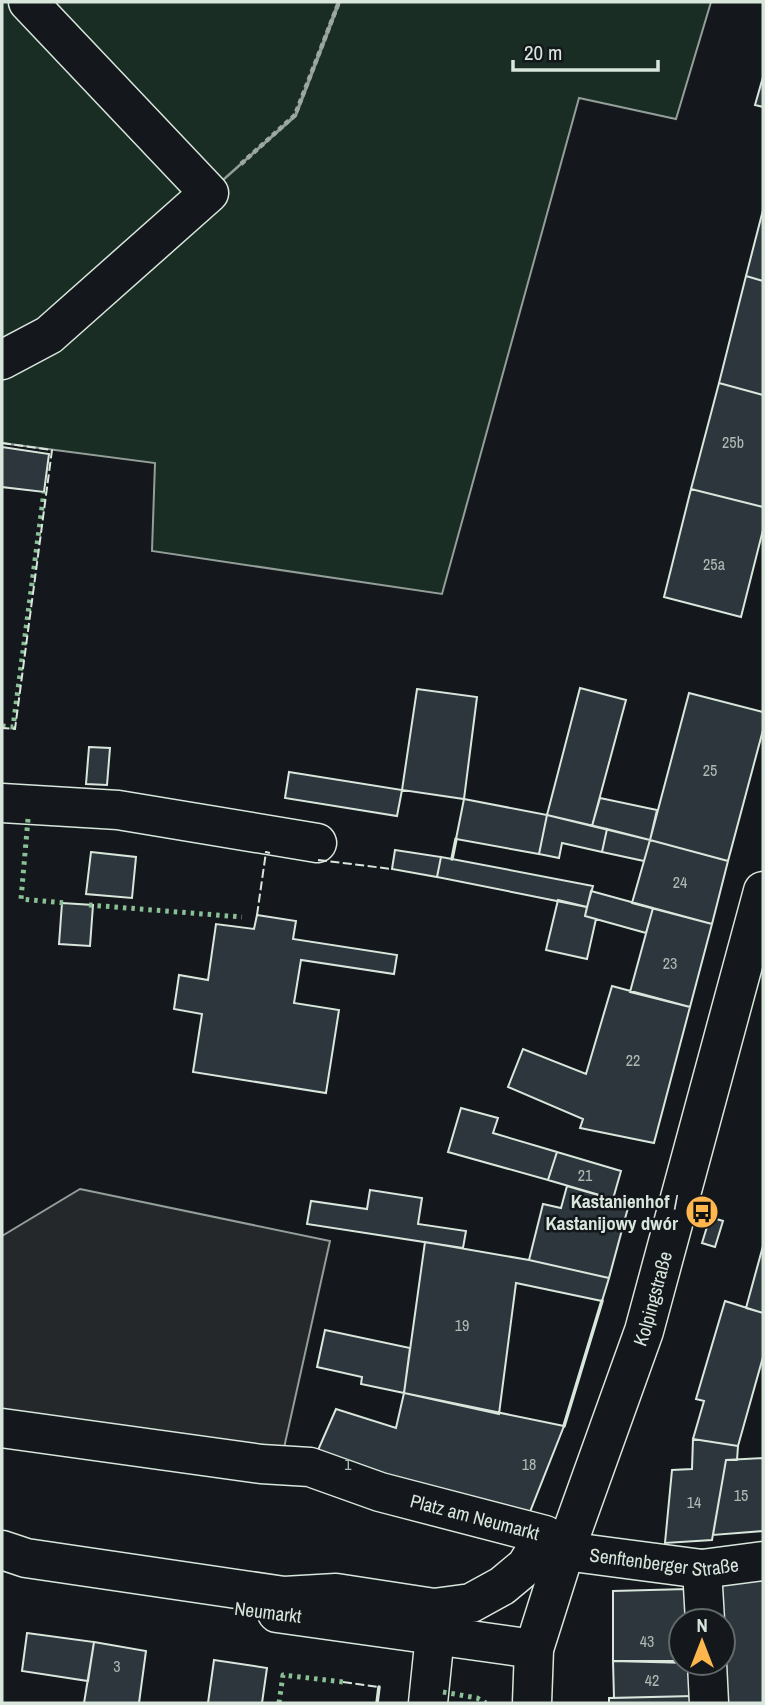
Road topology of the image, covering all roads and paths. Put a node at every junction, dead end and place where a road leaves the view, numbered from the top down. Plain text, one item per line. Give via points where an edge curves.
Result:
1 (28, 2) edge
2 (339, 2) edge
3 (209, 193) junction
4 (2, 360) edge
5 (2, 803) edge
6 (317, 843) dead end
7 (763, 891) edge
8 (2, 1428) edge
9 (2, 1550) edge
10 (565, 1551) junction
11 (763, 1561) edge
12 (702, 1569) junction
13 (2, 1572) edge
14 (704, 1607) edge
15 (435, 1635) junction
16 (534, 1649) junction
17 (708, 1677) edge
18 (428, 1703) edge
19 (532, 1703) edge
20 (709, 1703) edge

1 - 3 street
2 - 3 path via 295,116
3 - 4 street via 49,335
5 - 6 street via 118,810
7 - 10 street, Kolpingstraße via 645,1331
8 - 9 street, Platz am Neumarkt via 310,1467 380,1492 545,1535 526,1566 502,1586 471,1603 434,1608 336,1593 284,1596 238,1590 26,1558
10 - 12 street, Senftenberger Straße
10 - 16 street, Kolpingstraße
11 - 12 street, Senftenberger Straße
12 - 14 street
13 - 15 street, Neumarkt
15 - 16 street, Neumarkt
15 - 18 street
16 - 19 street, Kolpingstraße
17 - 20 street

